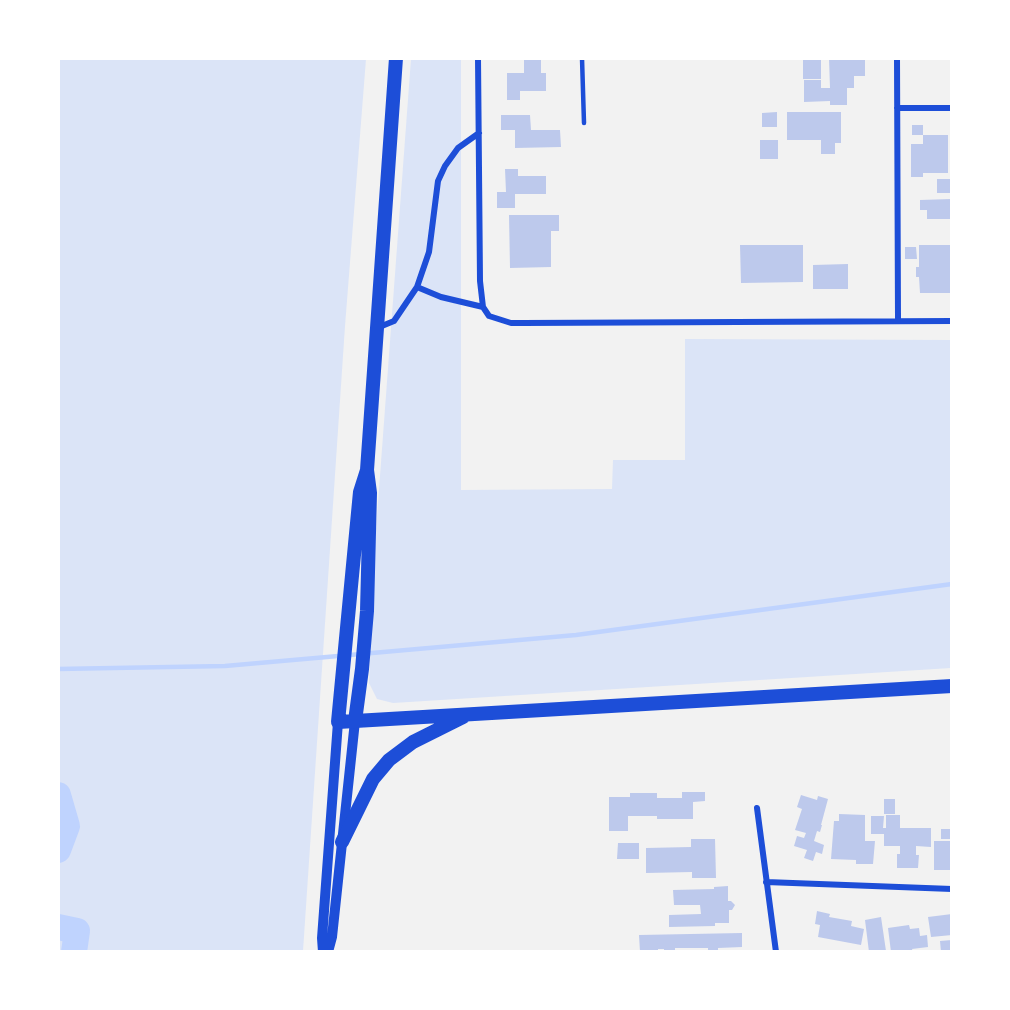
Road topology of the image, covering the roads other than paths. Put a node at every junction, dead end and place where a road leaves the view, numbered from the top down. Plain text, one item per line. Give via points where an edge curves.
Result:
1 (396, 58) edge
2 (478, 58) edge
3 (582, 58) edge
4 (897, 58) edge
5 (897, 108) junction
6 (951, 108) edge
7 (584, 123) dead end
8 (479, 133) junction
9 (417, 287) junction
10 (483, 307) junction
11 (898, 320) junction
12 (951, 321) edge
13 (377, 328) junction
14 (367, 470) junction
15 (951, 686) edge
16 (471, 714) junction
17 (355, 721) junction
18 (338, 722) junction
19 (757, 808) dead end
20 (342, 842) junction
21 (766, 882) junction
22 (951, 889) edge
23 (325, 951) edge
24 (776, 951) edge

1 - 13 main road
2 - 8 street
3 - 7 lane
4 - 5 street
5 - 6 street
5 - 11 street
8 - 9 street via 458,147 438,181 429,252
8 - 10 street
9 - 10 street
9 - 13 street via 394,321
10 - 11 street via 489,316 511,323
11 - 12 street
13 - 14 main road
14 - 17 main road via 367,611
14 - 18 main road via 360,492
15 - 16 main road
16 - 17 main road
16 - 20 main road via 412,742 389,760 373,779
17 - 18 main road
17 - 20 street
18 - 23 street via 322,938
19 - 21 street
20 - 23 street via 332,937
21 - 22 street
21 - 24 street

